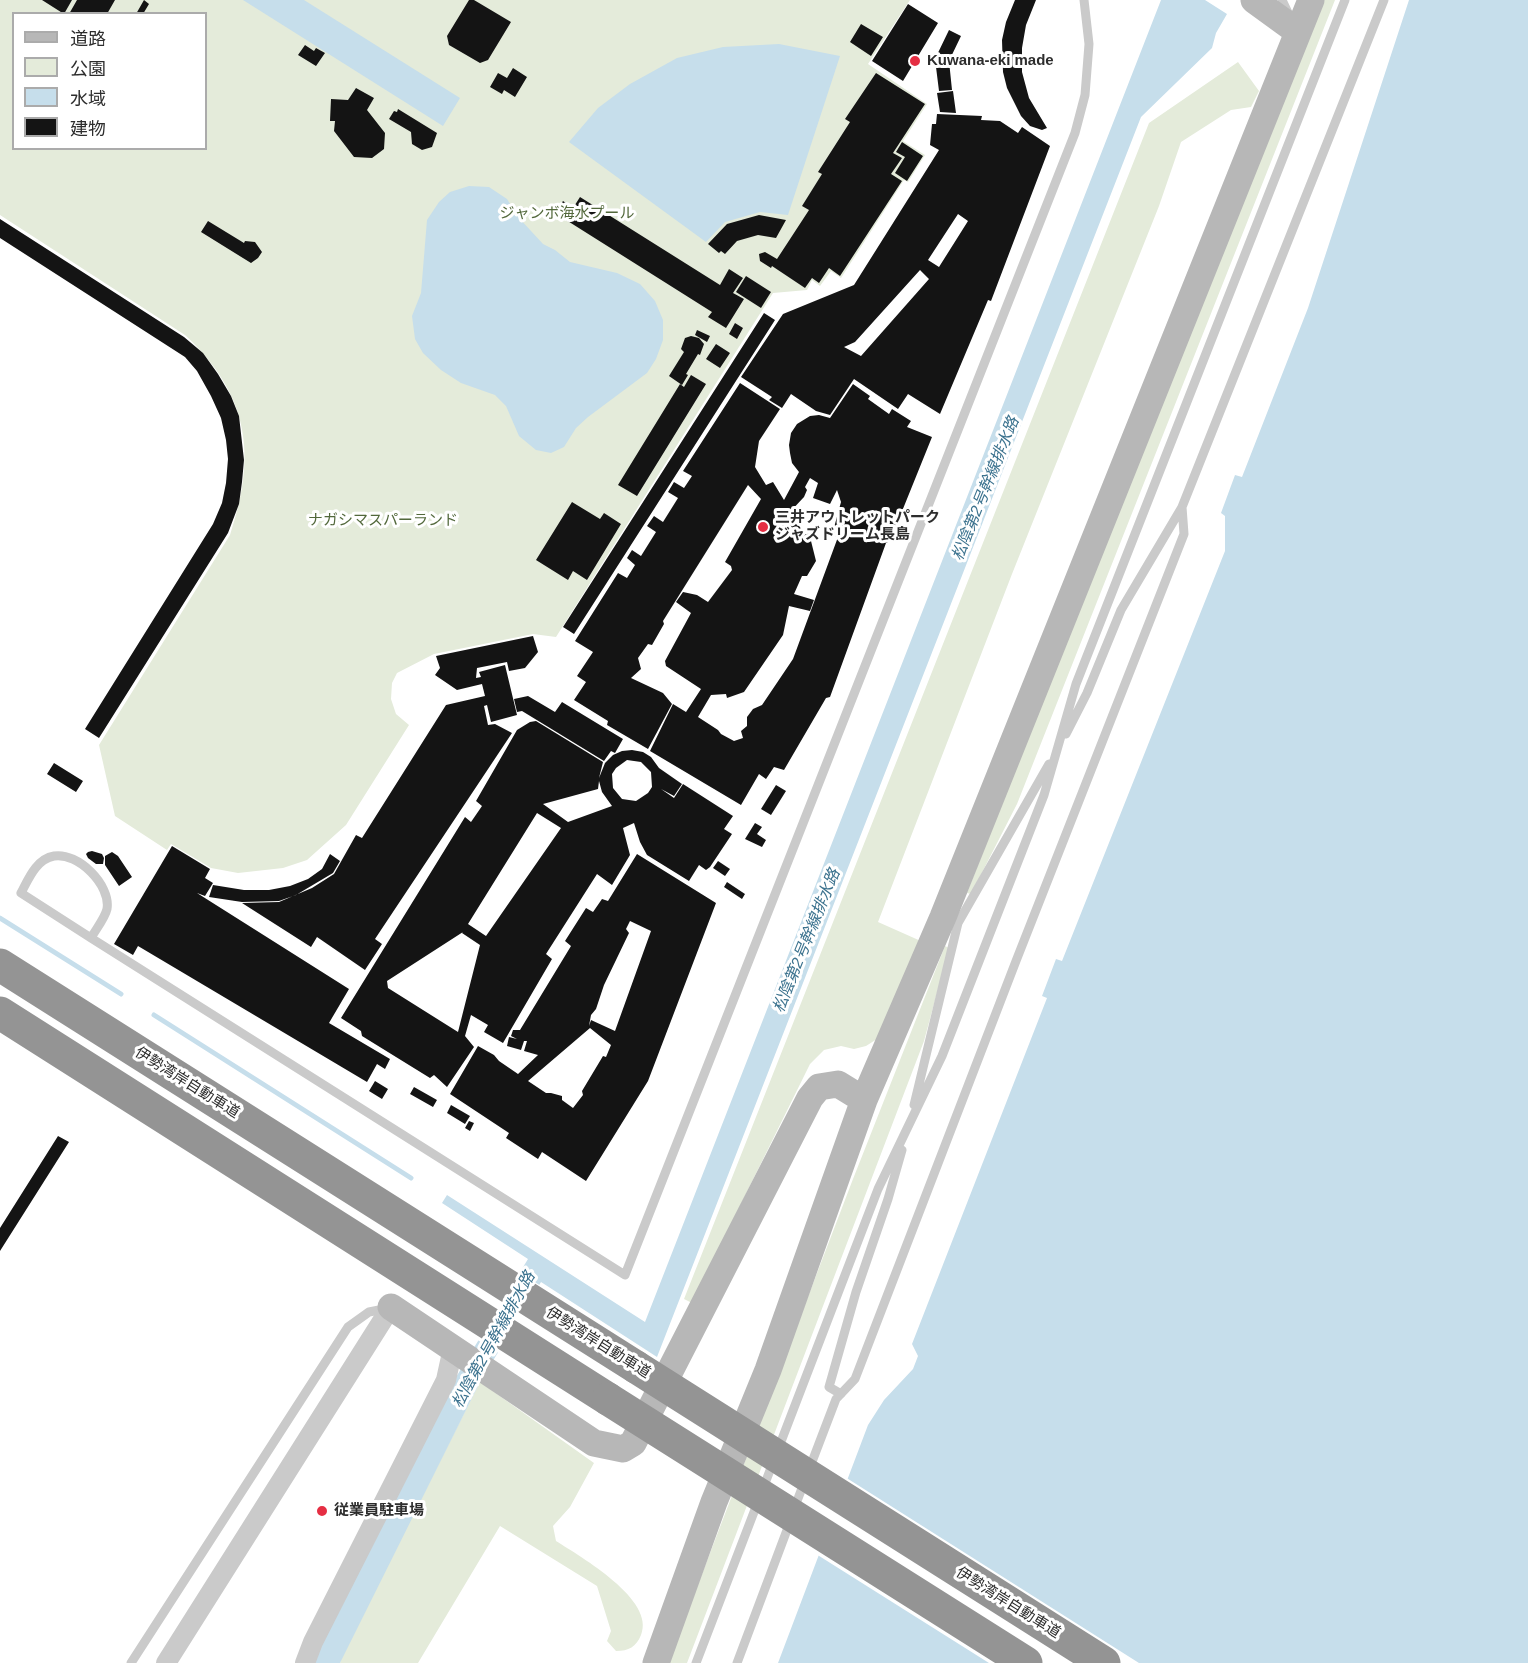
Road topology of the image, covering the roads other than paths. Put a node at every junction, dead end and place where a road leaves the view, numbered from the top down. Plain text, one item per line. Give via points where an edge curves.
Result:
1 (1084, 0) edge
2 (1311, 0) edge
3 (1345, 0) edge
4 (1384, 0) edge
5 (1266, 2) edge
6 (1298, 32) junction
7 (1182, 507) junction
8 (1056, 752) junction
9 (950, 920) junction
10 (91, 938) junction
11 (0, 965) edge
12 (0, 1013) edge
13 (864, 1100) junction
14 (908, 1127) junction
15 (391, 1307) junction
16 (458, 1351) junction
17 (841, 1394) junction
18 (131, 1663) edge
19 (166, 1663) edge
20 (305, 1663) edge
21 (656, 1663) edge
22 (696, 1663) edge
23 (737, 1663) edge
24 (1026, 1663) edge
25 (1104, 1663) edge

1 - 10 lane via 1089,44 1085,95 1075,133 626,1275
2 - 6 street
3 - 8 lane via 1076,684
4 - 7 lane
5 - 6 street
6 - 9 street
7 - 8 lane via 1121,610 1087,693
7 - 17 lane via 1184,534 855,1379
8 - 9 lane
8 - 14 lane via 1044,795 946,1045
9 - 13 street
9 - 14 lane via 927,1055
10 - 10 lane via 21,893 35,867 53,856 75,860 95,876 106,892 106,910
11 - 25 highway, 伊勢湾岸自動車道, bridge
12 - 24 highway, bridge
13 - 16 street via 838,1084 819,1087 810,1098 633,1443 623,1449 594,1443
13 - 21 street via 768,1370 714,1502
14 - 17 lane via 829,1387
14 - 22 lane via 874,1200
15 - 16 street
15 - 18 lane via 369,1312 348,1327
15 - 19 street
16 - 20 street
17 - 23 lane

